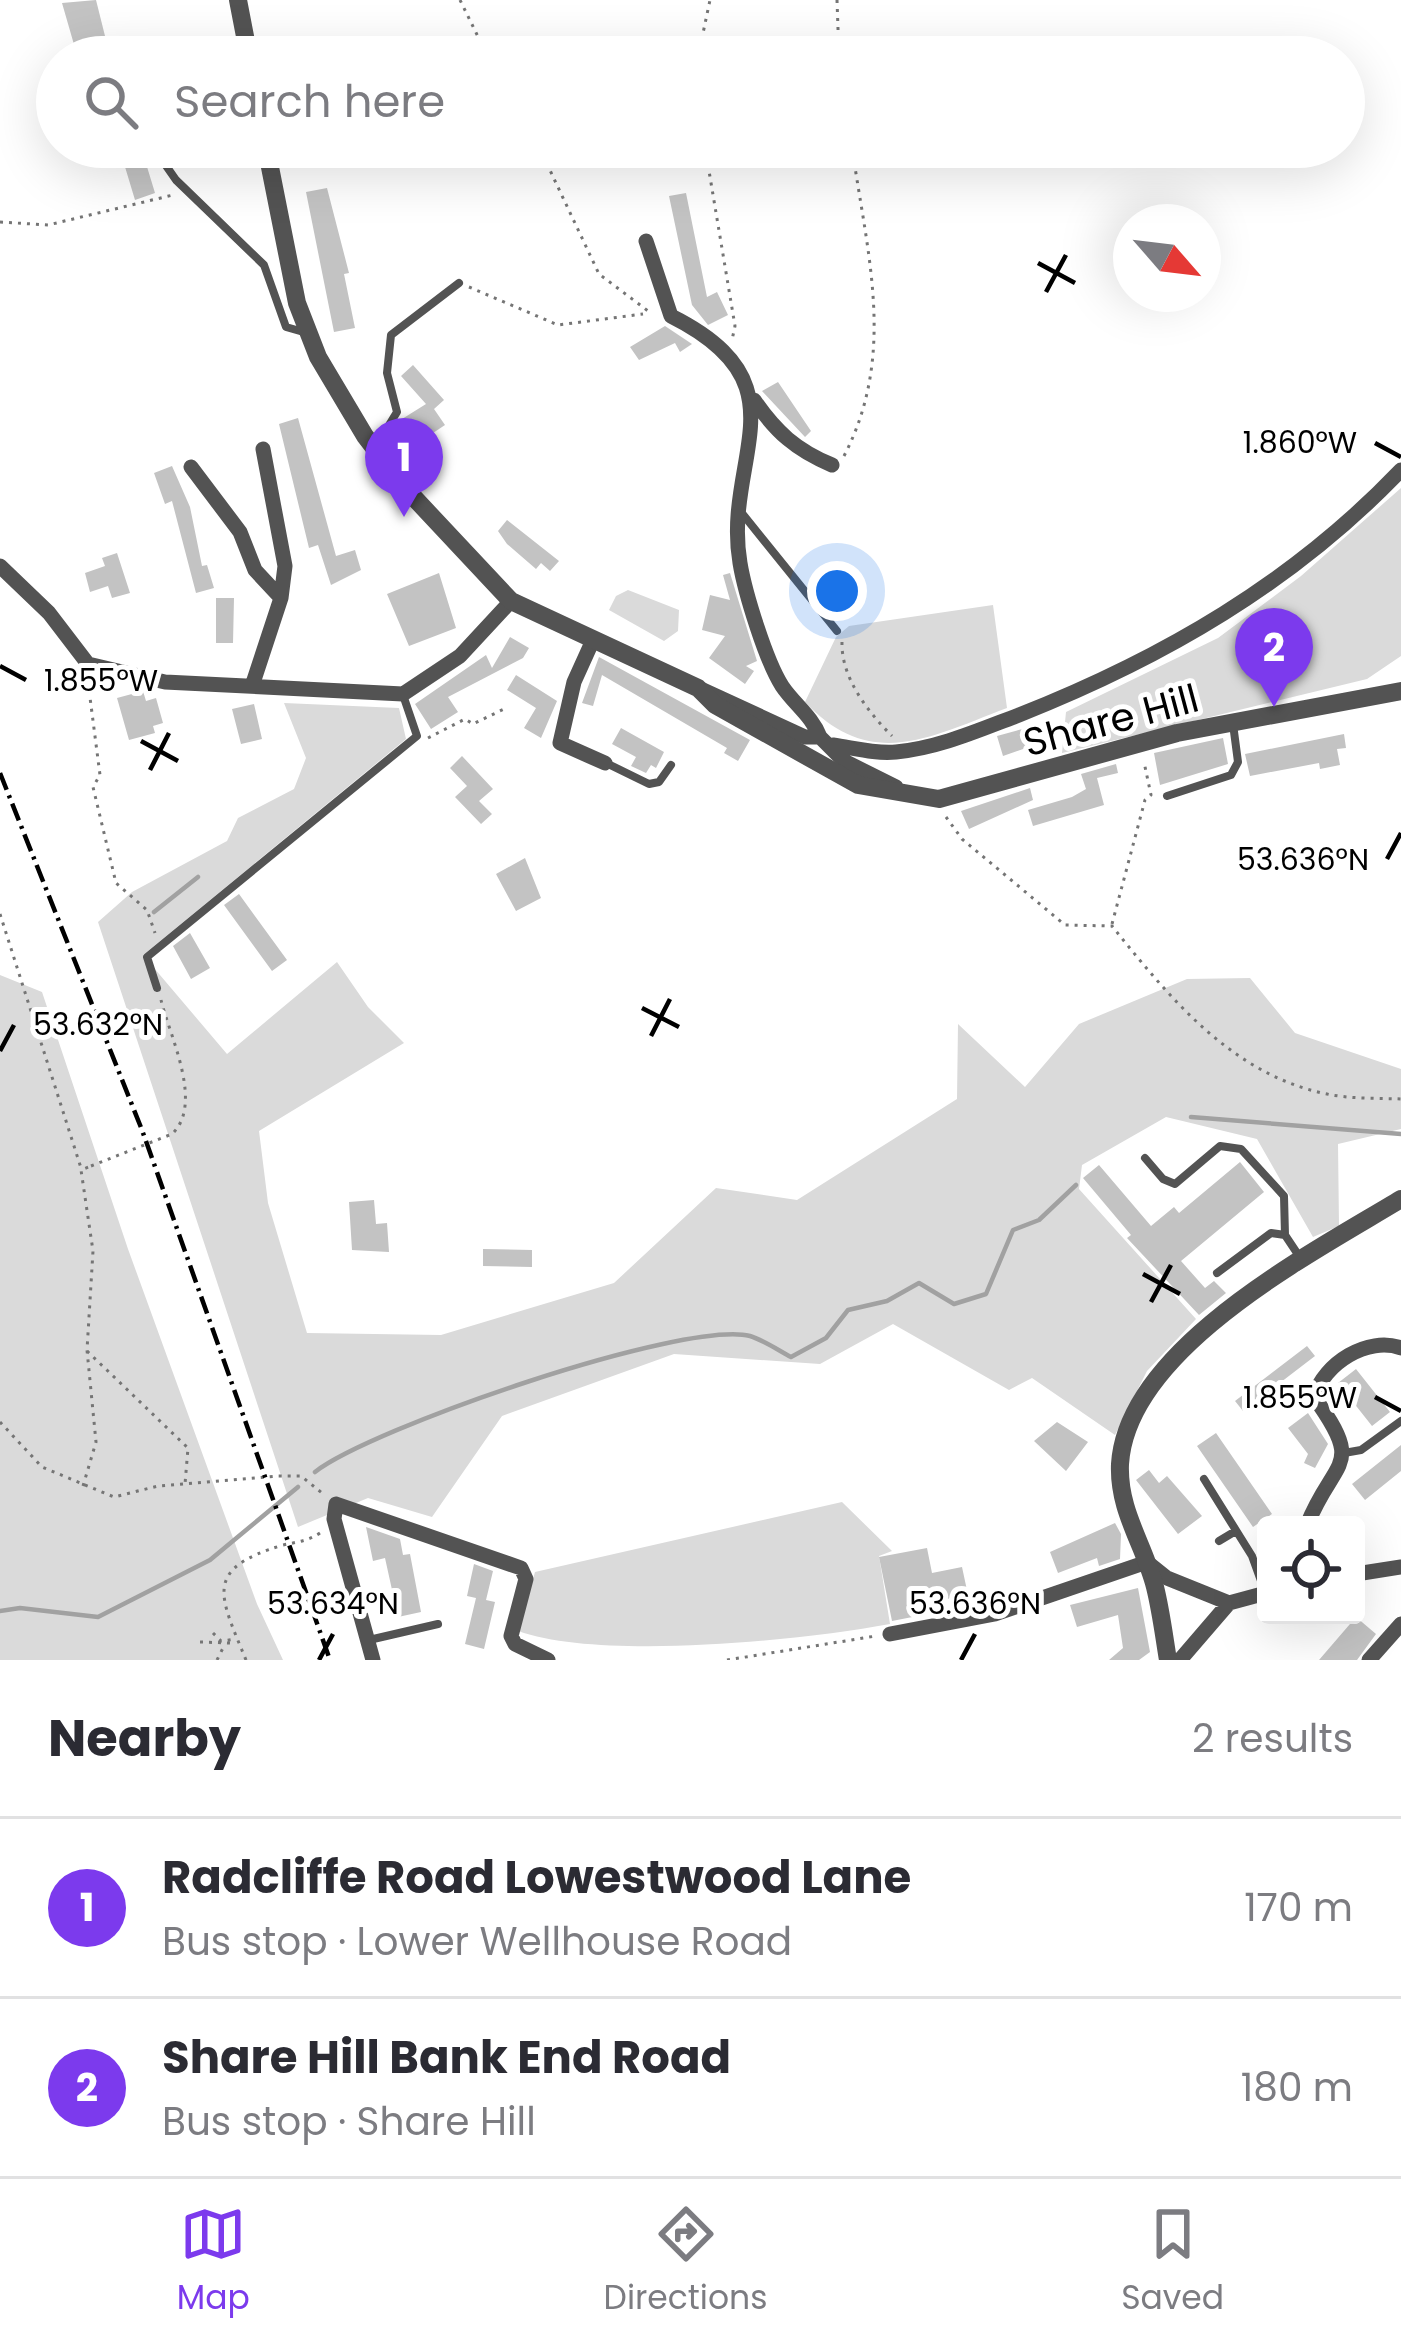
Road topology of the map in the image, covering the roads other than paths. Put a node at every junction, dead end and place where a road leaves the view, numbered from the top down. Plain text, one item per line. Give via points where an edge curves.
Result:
1 (238, 0) edge
2 (245, 36) edge
3 (167, 168) edge
4 (270, 168) edge
5 (646, 241) dead end
6 (460, 283) road end
7 (308, 333) junction
8 (750, 393) junction
9 (375, 448) junction
10 (263, 449) dead end
11 (832, 465) road end
12 (191, 467) dead end
13 (1401, 470) edge
14 (736, 506) junction
15 (0, 566) edge
16 (281, 598) junction
17 (511, 601) junction
18 (837, 631) road end
19 (593, 640) junction
20 (253, 683) junction
21 (698, 688) junction
22 (1401, 691) edge
23 (403, 694) junction
24 (1233, 723) junction
25 (827, 741) junction
26 (605, 763) joint
27 (671, 765) dead end
28 (910, 794) junction
29 (1167, 796) dead end
30 (157, 988) road end
31 (1145, 1158) dead end
32 (1401, 1199) edge
33 (1285, 1235) junction
34 (1301, 1261) junction
35 (1217, 1273) dead end
36 (1401, 1348) edge
37 (1315, 1397) junction
38 (1289, 1404) dead end
39 (1401, 1421) edge
40 (1344, 1453) junction
41 (1204, 1479) dead end
42 (1312, 1516) edge
43 (1234, 1532) junction
44 (1220, 1541) dead end
45 (1147, 1562) junction
46 (1401, 1567) edge
47 (1257, 1569) edge
48 (1365, 1573) edge
49 (1257, 1595) edge
50 (1229, 1603) junction
51 (438, 1624) dead end
52 (1401, 1624) edge
53 (890, 1634) road end
54 (367, 1641) junction
55 (373, 1660) edge
56 (548, 1660) edge
57 (1168, 1660) edge
58 (1180, 1660) edge
59 (1369, 1660) edge

1 - 2 street
3 - 7 lane via 264,265 286,327
4 - 7 street, Share Hill
5 - 8 street via 671,316 708,334
6 - 9 lane via 391,334 387,374 397,412
7 - 9 street, Share Hill
8 - 11 street via 772,427
8 - 14 street via 754,433
9 - 17 street, Share Hill
10 - 16 street via 285,566
12 - 16 street
13 - 25 street via 1351,522 1239,608 1158,654 952,740 901,752
14 - 18 lane
14 - 25 street via 740,565 780,684
15 - 20 street via 88,664 165,682
16 - 20 street
17 - 19 street, Share Hill
17 - 23 street via 460,656
19 - 21 street, Share Hill
19 - 26 street via 560,743
20 - 23 street
21 - 25 street
21 - 28 street, Share Hill via 858,785
22 - 24 street, Share Hill
23 - 30 lane via 417,736 159,946 148,957
24 - 28 street, Share Hill via 971,793
24 - 29 lane via 1238,762 1231,776
25 - 28 street via 844,760
26 - 27 lane via 649,784
31 - 33 lane via 1175,1184 1220,1146 1241,1149 1283,1196
32 - 34 street
33 - 34 lane
33 - 35 lane via 1271,1233
34 - 45 street via 1249,1293 1168,1367 1129,1429 1122,1491
36 - 37 street via 1365,1344 1318,1383
37 - 38 street
37 - 40 street
39 - 40 lane
40 - 42 street
41 - 43 lane
43 - 44 lane
43 - 47 lane
45 - 50 street
45 - 53 street via 995,1614
45 - 57 street
46 - 48 street
49 - 50 street
50 - 58 street
51 - 54 lane
52 - 59 street
54 - 55 street
54 - 56 street via 336,1504 521,1568 526,1579 512,1636

